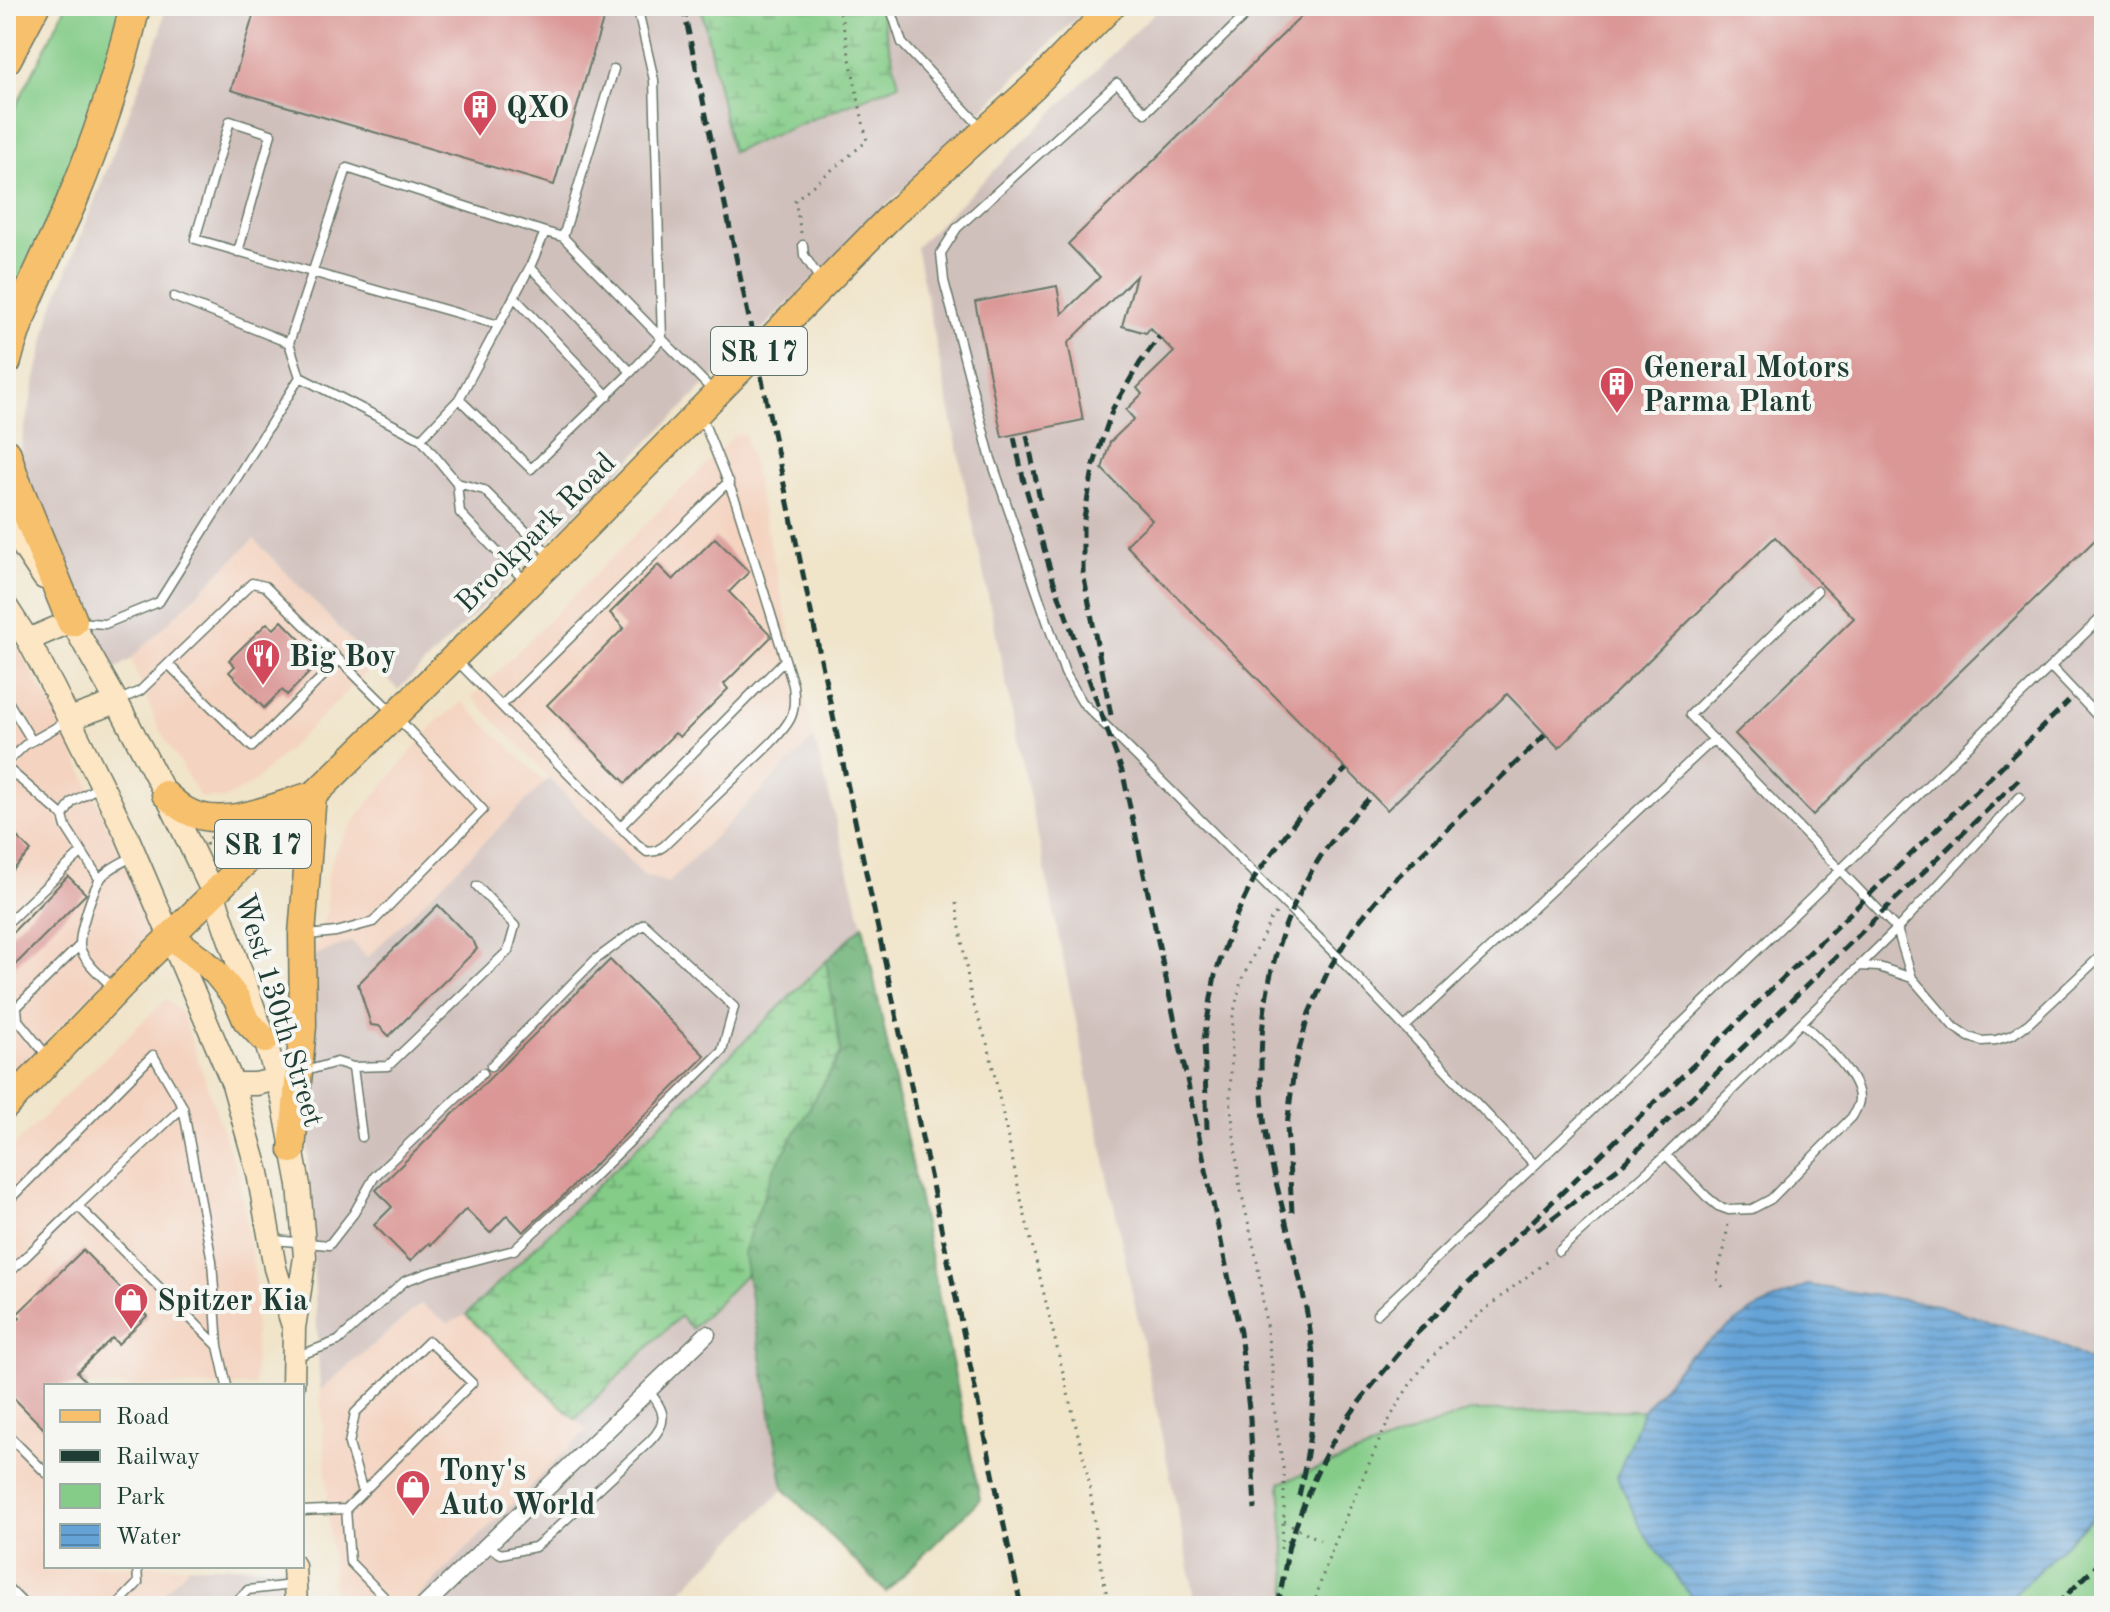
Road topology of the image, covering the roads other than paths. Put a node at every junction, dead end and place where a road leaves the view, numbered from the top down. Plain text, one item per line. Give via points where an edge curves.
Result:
1 (34, 6) edge
2 (135, 6) edge
3 (637, 6) edge
4 (890, 6) edge
5 (1112, 6) edge
6 (1255, 6) edge
7 (6, 59) edge
8 (614, 69) dead end
9 (985, 130) junction
10 (545, 232) junction
11 (563, 237) junction
12 (803, 245) road end
13 (238, 252) junction
14 (530, 267) junction
15 (312, 273) junction
16 (823, 285) junction
17 (174, 297) dead end
18 (514, 297) junction
19 (499, 325) junction
20 (662, 339) junction
21 (289, 343) junction
22 (6, 361) edge
23 (631, 372) junction
24 (300, 377) junction
25 (608, 396) junction
26 (459, 399) junction
27 (708, 404) junction
28 (421, 439) junction
29 (6, 454) edge
30 (729, 481) junction
31 (457, 483) junction
32 (6, 521) edge
33 (554, 559) junction
34 (528, 584) junction
35 (1817, 591) dead end
36 (6, 606) edge
37 (2104, 615) edge
38 (72, 621) junction
39 (28, 640) junction
40 (454, 658) junction
41 (339, 660) junction
42 (785, 660) junction
43 (168, 664) junction
44 (2051, 667) junction
45 (6, 698) edge
46 (117, 702) junction
47 (501, 706) junction
48 (396, 716) junction
49 (69, 719) junction
50 (2104, 723) edge
51 (1714, 739) junction
52 (32, 741) junction
53 (6, 765) edge
54 (101, 785) junction
55 (165, 794) junction
56 (313, 794) junction
57 (2020, 797) dead end
58 (63, 816) junction
59 (620, 827) junction
60 (82, 852) junction
61 (135, 855) junction
62 (1840, 871) junction
63 (100, 880) junction
64 (477, 886) dead end
65 (213, 893) junction
66 (6, 924) edge
67 (1897, 929) junction
68 (302, 935) junction
69 (170, 936) junction
70 (79, 946) junction
71 (2104, 953) edge
72 (1859, 966) junction
73 (1912, 978) junction
74 (117, 992) junction
75 (6, 997) edge
76 (17, 1014) junction
77 (1802, 1022) junction
78 (1405, 1027) junction
79 (265, 1040) junction
80 (50, 1061) junction
81 (491, 1066) dead end
82 (353, 1067) junction
83 (483, 1073) dead end
84 (288, 1076) junction
85 (233, 1084) junction
86 (6, 1106) edge
87 (183, 1107) junction
88 (362, 1137) dead end
89 (292, 1150) joint
90 (1666, 1155) junction
91 (1535, 1165) junction
92 (6, 1203) edge
93 (78, 1206) junction
94 (270, 1239) junction
95 (304, 1242) junction
96 (1559, 1251) road end
97 (6, 1276) edge
98 (1377, 1314) dead end
99 (294, 1328) junction
100 (707, 1334) dead end
101 (218, 1346) junction
102 (294, 1357) junction
103 (227, 1384) edge
104 (293, 1384) edge
105 (648, 1390) junction
106 (6, 1433) edge
107 (44, 1471) edge
108 (363, 1492) junction
109 (346, 1509) junction
110 (304, 1511) edge
111 (487, 1546) junction
112 (137, 1568) edge
113 (6, 1586) edge
114 (295, 1586) edge
115 (26, 1606) edge
116 (116, 1606) edge
117 (232, 1606) edge
118 (393, 1606) edge
119 (424, 1606) edge

1 - 7 highway
2 - 22 highway via 103,120
3 - 20 lane via 654,80
4 - 9 lane via 902,43
5 - 9 main road, Brookpark Road / SR 17
6 - 78 lane via 1145,113 1117,83 957,228 941,253 944,281 990,456 1065,673 1082,702
8 - 11 lane
9 - 16 main road, Brookpark Road / SR 17
10 - 11 lane
10 - 14 lane
10 - 15 lane via 347,168
11 - 20 lane
12 - 16 lane
13 - 13 lane via 195,239 230,121 271,134
13 - 15 lane
14 - 18 lane
14 - 23 lane
15 - 19 lane
15 - 21 lane
16 - 27 main road, Brookpark Road / SR 17
17 - 21 lane
18 - 19 lane
18 - 25 lane
19 - 26 lane
20 - 23 lane
20 - 27 lane
21 - 24 lane
23 - 25 lane
24 - 28 lane
24 - 38 lane via 159,602 105,624
25 - 26 lane via 531,469
26 - 28 lane
27 - 30 lane
27 - 33 main road, Brookpark Road / SR 17
28 - 31 lane
29 - 38 highway
30 - 42 lane
30 - 47 lane
31 - 33 lane via 484,490
31 - 34 lane via 460,513
32 - 38 main road, West 130th Street
33 - 34 main road, Brookpark Road / SR 17
34 - 40 main road, Brookpark Road / SR 17
35 - 51 lane via 1690,715
36 - 39 main road, West 130th Street
37 - 44 lane
38 - 39 main road
38 - 46 main road, West 130th Street
39 - 49 main road, West 130th Street
40 - 47 lane
40 - 48 main road, Brookpark Road / SR 17
41 - 43 lane via 265,586 252,583
41 - 43 lane via 252,747
41 - 48 lane
42 - 59 lane
42 - 59 lane via 795,702 787,726 771,743 656,851 641,848
43 - 46 lane via 140,691
44 - 50 lane
44 - 62 lane
45 - 52 lane
46 - 49 main road
46 - 55 main road, West 130th Street
47 - 59 lane
48 - 56 main road, Brookpark Road / SR 17
48 - 68 lane via 483,810 373,922
49 - 52 lane
49 - 54 main road, West 130th Street
51 - 62 lane
51 - 78 lane
52 - 53 lane
53 - 58 lane
54 - 58 lane via 72,802
54 - 61 main road, West 130th Street
55 - 56 main road via 185,811 207,819 248,816
55 - 65 main road, West 130th Street
56 - 65 main road, Brookpark Road / SR 17
56 - 68 main road
57 - 67 lane
58 - 60 lane
60 - 63 lane
60 - 66 lane
61 - 63 lane
61 - 69 main road, West 130th Street
62 - 67 lane
62 - 91 lane
63 - 70 lane
64 - 82 lane via 515,926 508,951 388,1066
65 - 69 main road, Brookpark Road / SR 17
65 - 79 main road, West 130th Street
67 - 72 lane
67 - 73 lane
68 - 84 main road via 303,1026
69 - 74 main road, Brookpark Road / SR 17
69 - 79 main road via 216,973
69 - 85 main road, West 130th Street
70 - 74 lane
70 - 76 lane via 17,1007
71 - 73 lane via 2029,1023 1996,1040 1969,1037 1954,1027
72 - 73 lane
72 - 77 lane
74 - 80 main road, Brookpark Road / SR 17
75 - 76 lane
76 - 80 lane
77 - 90 lane
77 - 90 lane via 1849,1073 1859,1097 1852,1117 1771,1199 1752,1209 1729,1210 1707,1197
78 - 91 lane
79 - 84 main road, West 130th Street
80 - 86 main road, Brookpark Road / SR 17
81 - 102 lane via 595,960 644,924 734,1007 722,1051 514,1250 405,1281 338,1341
82 - 84 lane via 337,1062
82 - 88 lane
83 - 95 lane via 375,1176 329,1245
84 - 85 main road
84 - 89 main road
85 - 94 main road, West 130th Street
87 - 92 lane via 153,1055
87 - 93 lane
87 - 101 lane via 212,1261
89 - 95 main road, West 130th Street
90 - 96 lane
91 - 98 lane
93 - 97 lane
93 - 101 lane
94 - 95 lane
94 - 99 main road, West 130th Street
95 - 99 main road, West 130th Street
99 - 102 main road, West 130th Street
100 - 105 street
101 - 103 lane
102 - 104 main road, West 130th Street
105 - 111 street
105 - 111 lane via 664,1419 650,1441 535,1547 501,1554
106 - 107 lane
108 - 108 lane via 472,1383 429,1341 355,1413 349,1444
108 - 109 lane
109 - 110 lane
109 - 118 lane via 350,1562
111 - 119 street
112 - 116 lane via 138,1583
113 - 115 lane
114 - 117 lane via 248,1590

